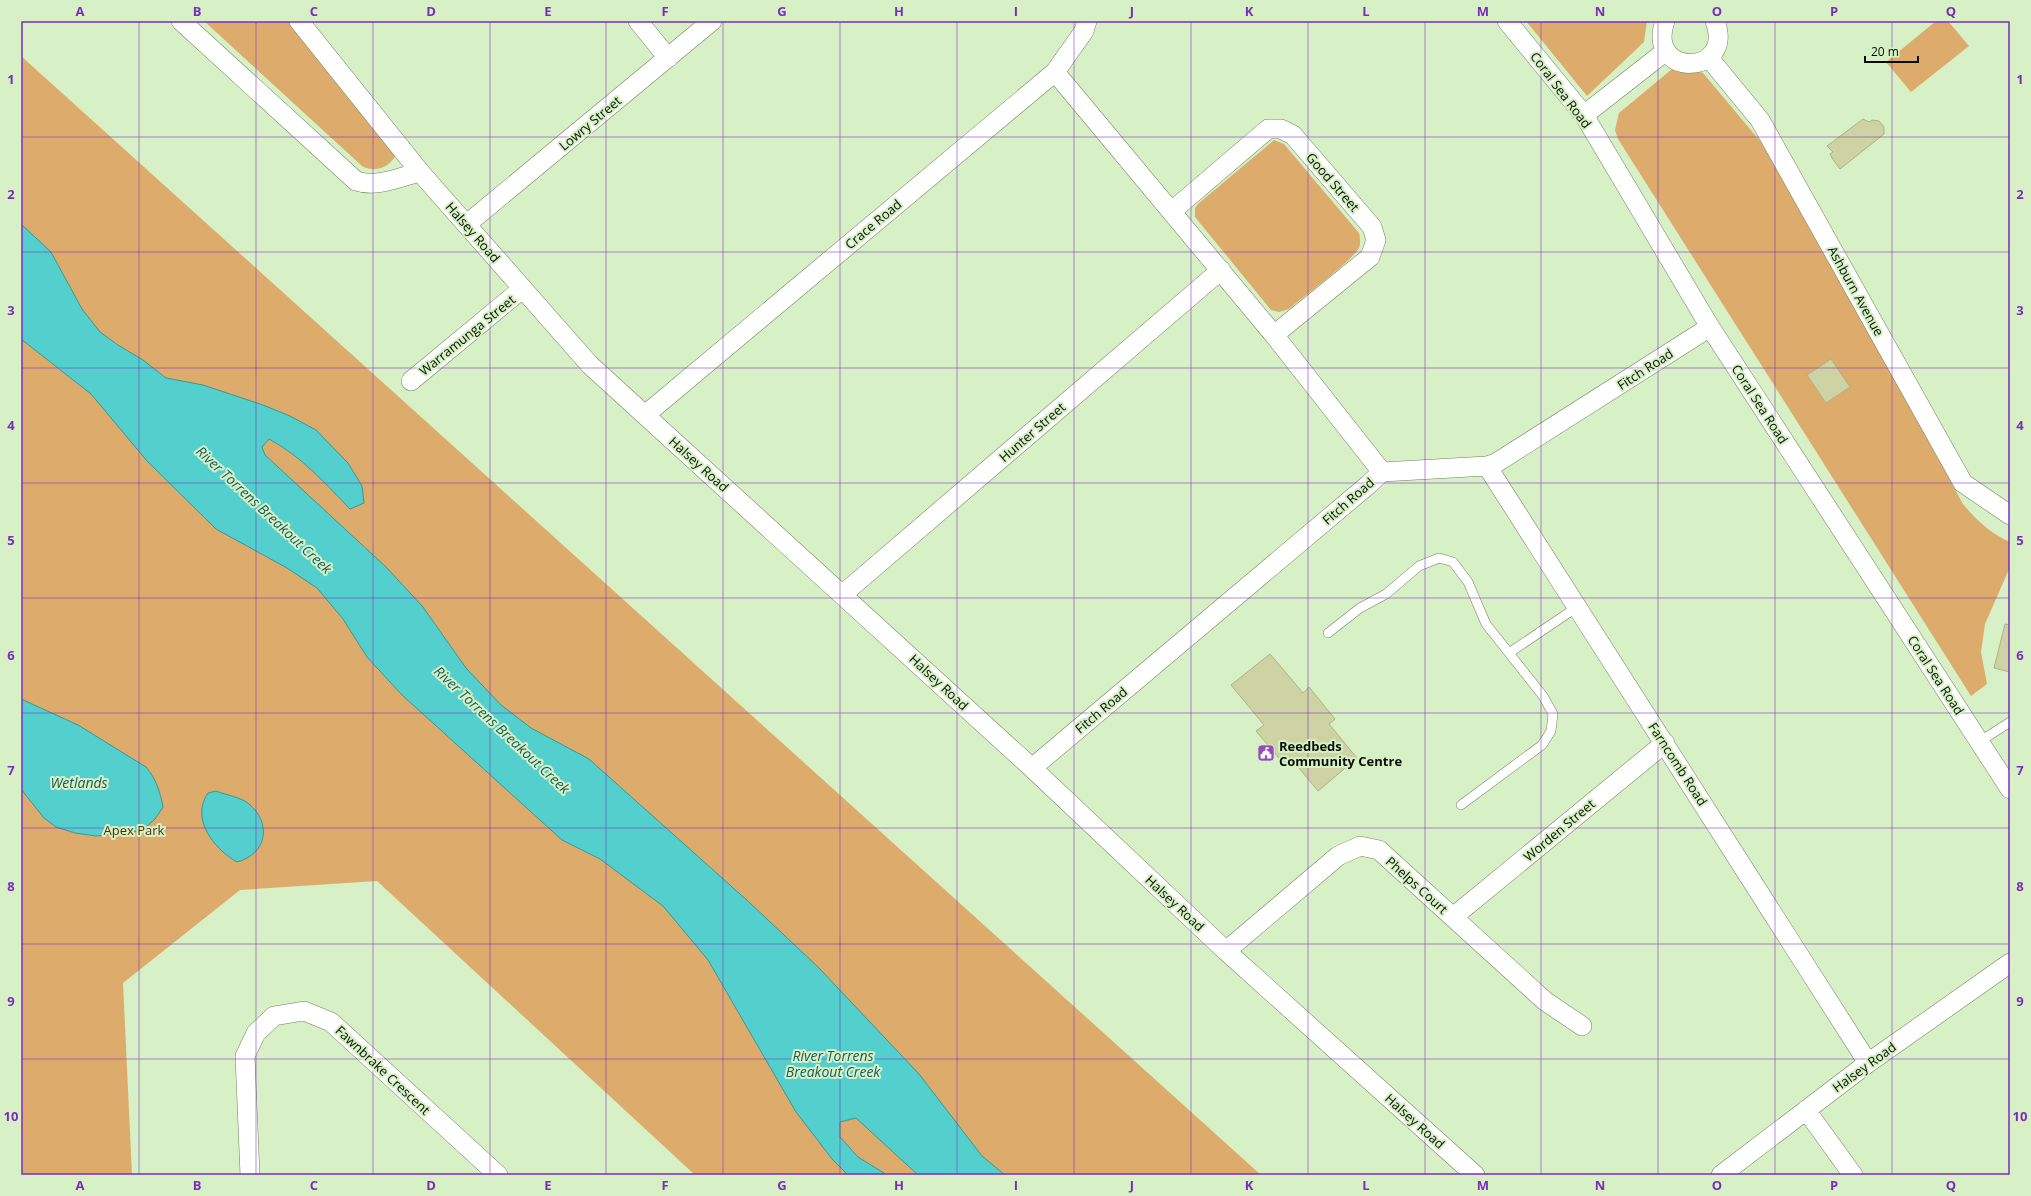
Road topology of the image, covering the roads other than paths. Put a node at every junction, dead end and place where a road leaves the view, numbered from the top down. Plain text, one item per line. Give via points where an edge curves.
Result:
1 (181, 21) edge
2 (299, 21) edge
3 (638, 21) edge
4 (712, 21) edge
5 (1087, 21) edge
6 (1507, 21) edge
7 (1665, 21) edge
8 (1716, 21) edge
9 (1666, 51) junction
10 (668, 58) junction
11 (1708, 58) junction
12 (1055, 72) junction
13 (1584, 116) junction
14 (420, 172) junction
15 (1172, 211) junction
16 (467, 224) junction
17 (1221, 270) junction
18 (522, 289) junction
19 (1710, 327) junction
20 (1274, 335) junction
21 (411, 380) dead end
22 (645, 415) junction
23 (1487, 466) junction
24 (1382, 472) junction
25 (2010, 515) edge
26 (843, 594) junction
27 (1577, 607) junction
28 (1328, 633) dead end
29 (1509, 653) junction
30 (2010, 722) edge
31 (1979, 742) junction
32 (1665, 743) junction
33 (1032, 768) junction
34 (2010, 789) edge
35 (1461, 806) dead end
36 (1453, 917) junction
37 (1226, 951) junction
38 (2010, 963) edge
39 (1582, 1026) dead end
40 (1868, 1063) junction
41 (1806, 1110) junction
42 (250, 1175) edge
43 (498, 1175) edge
44 (1475, 1175) edge
45 (1721, 1175) edge
46 (1853, 1175) edge

1 - 14 street via 356,181 375,184
2 - 14 street, Halsey Road
3 - 10 street
4 - 10 street, Lowry Street
5 - 12 street, Crace Road via 1084,31
6 - 13 street, Coral Sea Road
7 - 9 street via 1661,32
8 - 11 street via 1719,42
9 - 11 street via 1674,60 1687,64 1699,63
9 - 13 street
10 - 16 street, Lowry Street
11 - 25 street, Ashburn Avenue via 1760,120 1963,483
12 - 15 street
12 - 22 street, Crace Road
13 - 19 street, Coral Sea Road
14 - 16 street, Halsey Road
15 - 17 street
15 - 20 street, Good Street via 1268,129 1275,128 1293,135 1372,227 1376,240 1370,257
16 - 18 street, Halsey Road
17 - 20 street
17 - 26 street, Hunter Street
18 - 21 street, Warramunga Street
18 - 22 street, Halsey Road via 590,365
19 - 23 street, Fitch Road via 1505,459
19 - 31 street, Coral Sea Road
20 - 24 street
22 - 26 street, Halsey Road
23 - 24 street, Fitch Road
23 - 27 street, Farncomb Road
24 - 33 street, Fitch Road
26 - 33 street, Halsey Road
27 - 29 lane
27 - 32 street, Farncomb Road
28 - 29 lane via 1360,608 1386,594 1419,566 1439,558 1453,562 1468,582 1486,624
29 - 35 lane via 1543,696 1552,714 1551,731 1542,745
30 - 31 lane
31 - 34 street, Coral Sea Road
32 - 36 street, Worden Street
32 - 40 street, Farncomb Road
33 - 37 street, Halsey Road
36 - 37 street, Phelps Court via 1379,850 1360,846 1338,856
36 - 39 street, Phelps Court via 1545,1001
37 - 44 street, Halsey Road
38 - 40 street, Halsey Road
40 - 41 street, Halsey Road
41 - 45 street, Halsey Road
41 - 46 street
42 - 43 street, Fawnbrake Crescent via 245,1056 256,1033 274,1016 304,1011 332,1022

